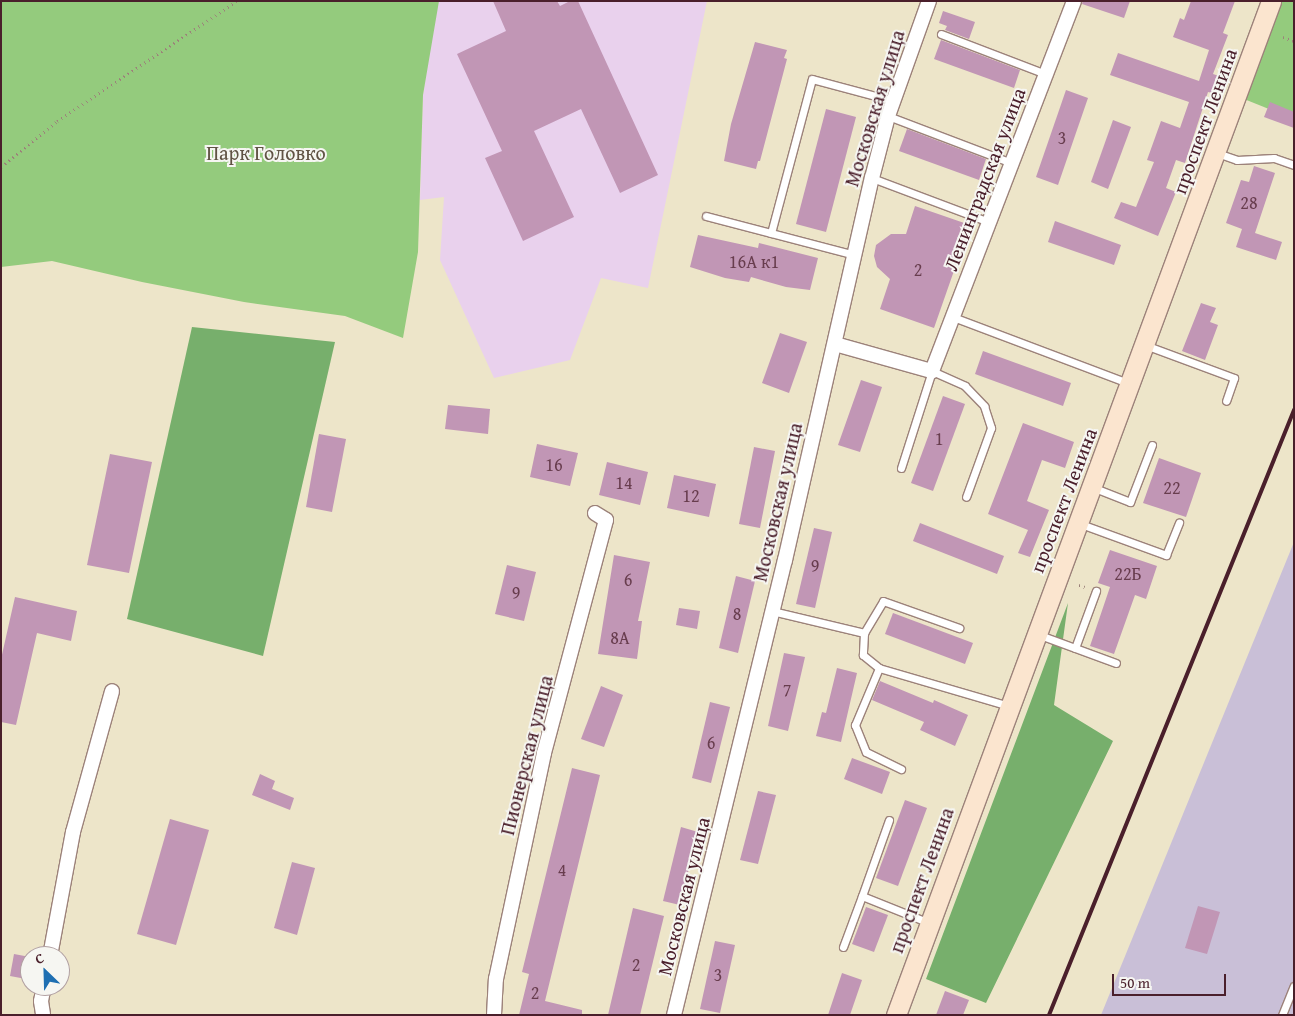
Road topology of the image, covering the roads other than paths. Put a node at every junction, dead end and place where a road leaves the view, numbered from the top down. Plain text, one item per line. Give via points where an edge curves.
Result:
1 (929, 1) edge
2 (1074, 1) edge
3 (1271, 1) edge
4 (941, 34) dead end
5 (1046, 74) junction
6 (894, 101) junction
7 (888, 116) junction
8 (1216, 153) junction
9 (1012, 163) junction
10 (1294, 165) edge
11 (872, 178) junction
12 (706, 216) dead end
13 (989, 222) junction
14 (771, 233) junction
15 (855, 255) junction
16 (953, 317) junction
17 (835, 344) junction
18 (1145, 345) junction
19 (932, 371) junction
20 (1130, 384) junction
21 (1226, 401) dead end
22 (1152, 445) dead end
23 (902, 468) dead end
24 (1092, 487) junction
25 (966, 497) dead end
26 (595, 513) dead end
27 (1179, 522) dead end
28 (1078, 523) junction
29 (1096, 591) dead end
30 (772, 611) junction
31 (959, 628) dead end
32 (864, 633) junction
33 (1037, 634) junction
34 (1075, 648) junction
35 (1116, 663) dead end
36 (879, 668) junction
37 (112, 692) dead end
38 (1009, 706) junction
39 (901, 769) dead end
40 (889, 820) dead end
41 (862, 896) junction
42 (929, 923) junction
43 (52, 946) edge
44 (843, 947) dead end
45 (1294, 986) edge
46 (42, 996) edge
47 (44, 1015) edge
48 (494, 1015) edge
49 (674, 1015) edge
50 (896, 1015) edge
51 (1282, 1015) edge

1 - 6 street, Московская улица
2 - 5 street, Ленинградская улица
3 - 8 main road, проспект Ленина
4 - 5 lane
5 - 9 street, Ленинградская улица
6 - 7 street, Московская улица
6 - 14 lane via 812,79
7 - 9 lane
7 - 11 street, Московская улица
8 - 10 lane via 1237,160 1274,158
8 - 18 main road, проспект Ленина
9 - 13 street, Ленинградская улица
11 - 13 lane
11 - 15 street, Московская улица
12 - 14 lane
13 - 16 street, Ленинградская улица
14 - 15 lane
15 - 17 street, Московская улица
16 - 19 street, Ленинградская улица
16 - 20 lane
17 - 19 street
17 - 30 street, Московская улица
18 - 20 main road, проспект Ленина
18 - 21 lane via 1234,378
19 - 23 lane
19 - 25 lane via 965,386 984,406 991,428
20 - 24 main road, проспект Ленина
22 - 24 lane via 1130,502
24 - 28 main road, проспект Ленина
26 - 48 street, Пионерская улица via 606,520 544,753 496,979
27 - 28 lane via 1166,556
28 - 33 main road, проспект Ленина
29 - 34 lane
30 - 32 lane
30 - 49 street, Московская улица
31 - 32 lane via 883,602
32 - 36 lane via 863,655
33 - 34 lane
33 - 38 main road, проспект Ленина
34 - 35 lane
36 - 38 lane
36 - 39 lane via 855,725 866,752
37 - 43 street via 73,832
38 - 42 main road, проспект Ленина
40 - 41 lane
41 - 42 lane
41 - 44 lane
42 - 50 main road, проспект Ленина
45 - 51 lane
46 - 47 street

